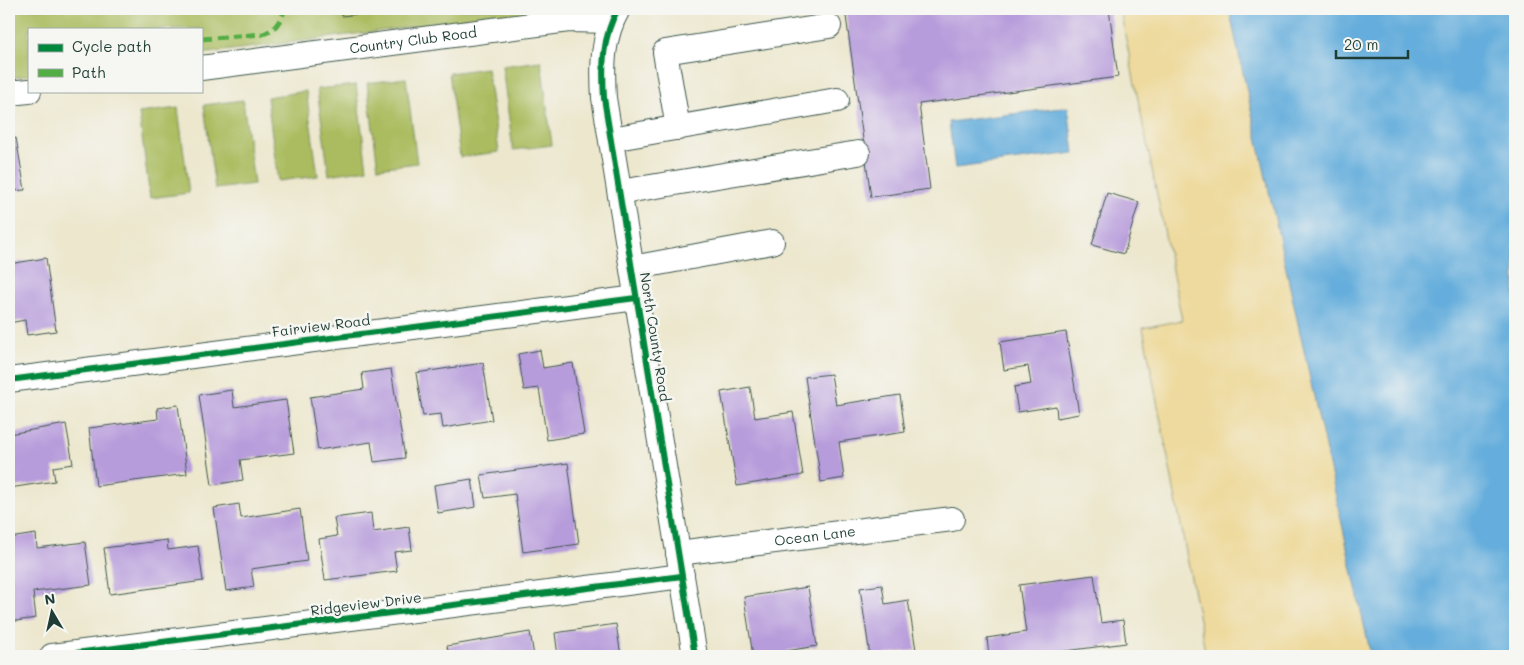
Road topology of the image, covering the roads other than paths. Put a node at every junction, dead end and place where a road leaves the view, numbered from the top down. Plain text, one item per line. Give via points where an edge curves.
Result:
1 (615, 15) edge
2 (829, 26) dead end
3 (202, 68) edge
4 (28, 91) edge
5 (9, 94) edge
6 (837, 100) dead end
7 (678, 128) junction
8 (611, 139) junction
9 (858, 153) dead end
10 (620, 192) junction
11 (772, 242) dead end
12 (632, 268) junction
13 (636, 298) junction
14 (9, 380) edge
15 (952, 519) dead end
16 (678, 553) junction
17 (682, 576) junction
18 (52, 656) edge
19 (695, 656) edge

1 - 3 street, Country Club Road
1 - 8 street, North County Road via 605,38 603,58 604,98
2 - 7 street via 665,52
4 - 5 street
6 - 7 street
7 - 8 street
8 - 10 street, North County Road
9 - 10 street
10 - 12 street, North County Road
11 - 12 street
12 - 13 street, North County Road
13 - 14 street, Fairview Road
13 - 16 street, North County Road
15 - 16 street, Ocean Lane
16 - 17 street, North County Road
17 - 18 street, Ridgeview Drive
17 - 19 street, North County Road

